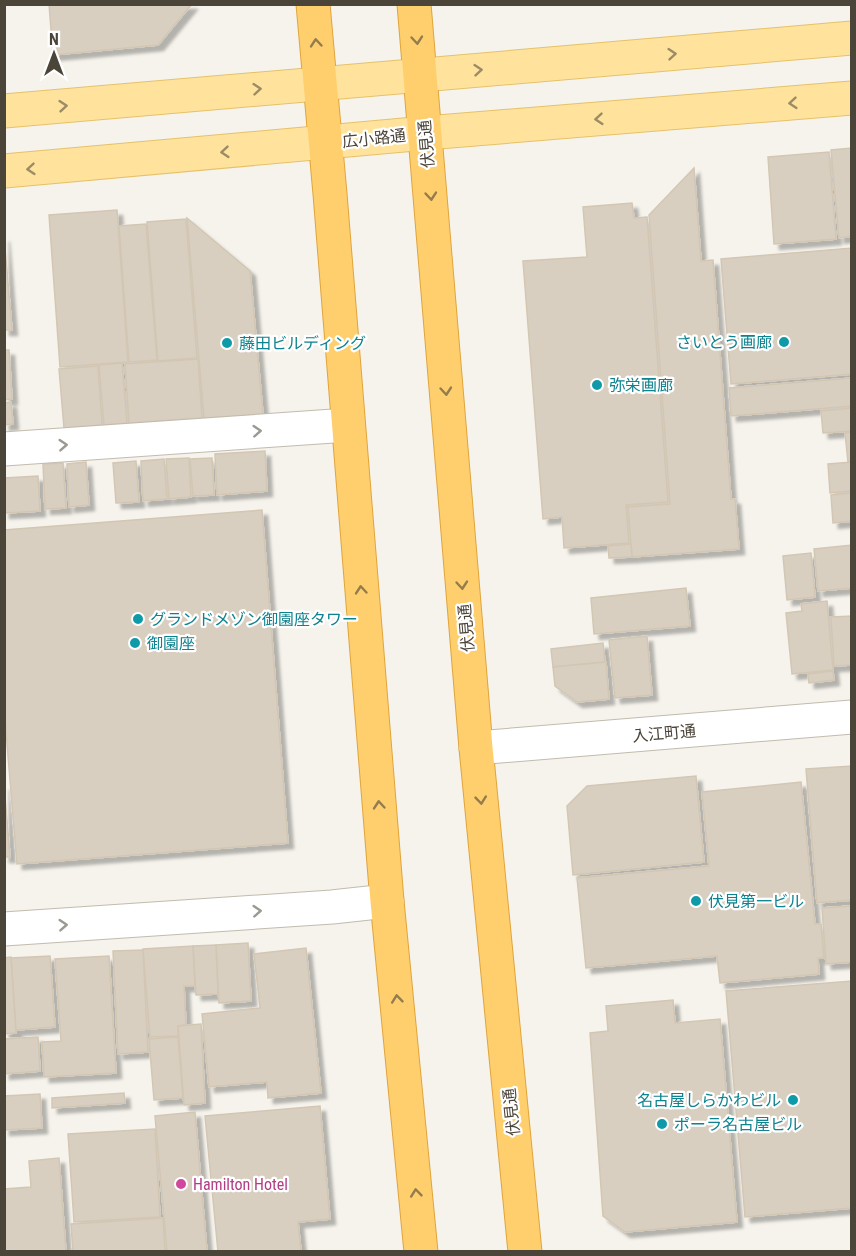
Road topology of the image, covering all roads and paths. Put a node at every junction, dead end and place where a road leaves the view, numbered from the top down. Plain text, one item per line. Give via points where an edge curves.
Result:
1 (313, 4) edge
2 (414, 4) edge
3 (852, 38) edge
4 (420, 75) junction
5 (320, 84) junction
6 (852, 98) edge
7 (4, 111) edge
8 (426, 133) junction
9 (325, 143) junction
10 (4, 171) edge
11 (348, 425) junction
12 (4, 449) edge
13 (852, 717) edge
14 (476, 748) junction
15 (387, 901) junction
16 (4, 929) edge
17 (421, 1251) edge
18 (525, 1251) edge

5 -> 1 highway
2 -> 4 highway, 伏見通
4 -> 3 main road
4 - 5 main road
4 - 8 highway, 伏見通
7 -> 5 main road
5 - 9 highway
6 -> 8 main road, 広小路通
8 - 9 main road, 広小路通
8 -> 14 highway, 伏見通
9 -> 10 main road, 広小路通
9 - 11 highway
12 -> 11 street
15 -> 11 highway
13 - 14 street, 入江町通
14 -> 18 highway, 伏見通
16 -> 15 street
17 -> 15 highway

